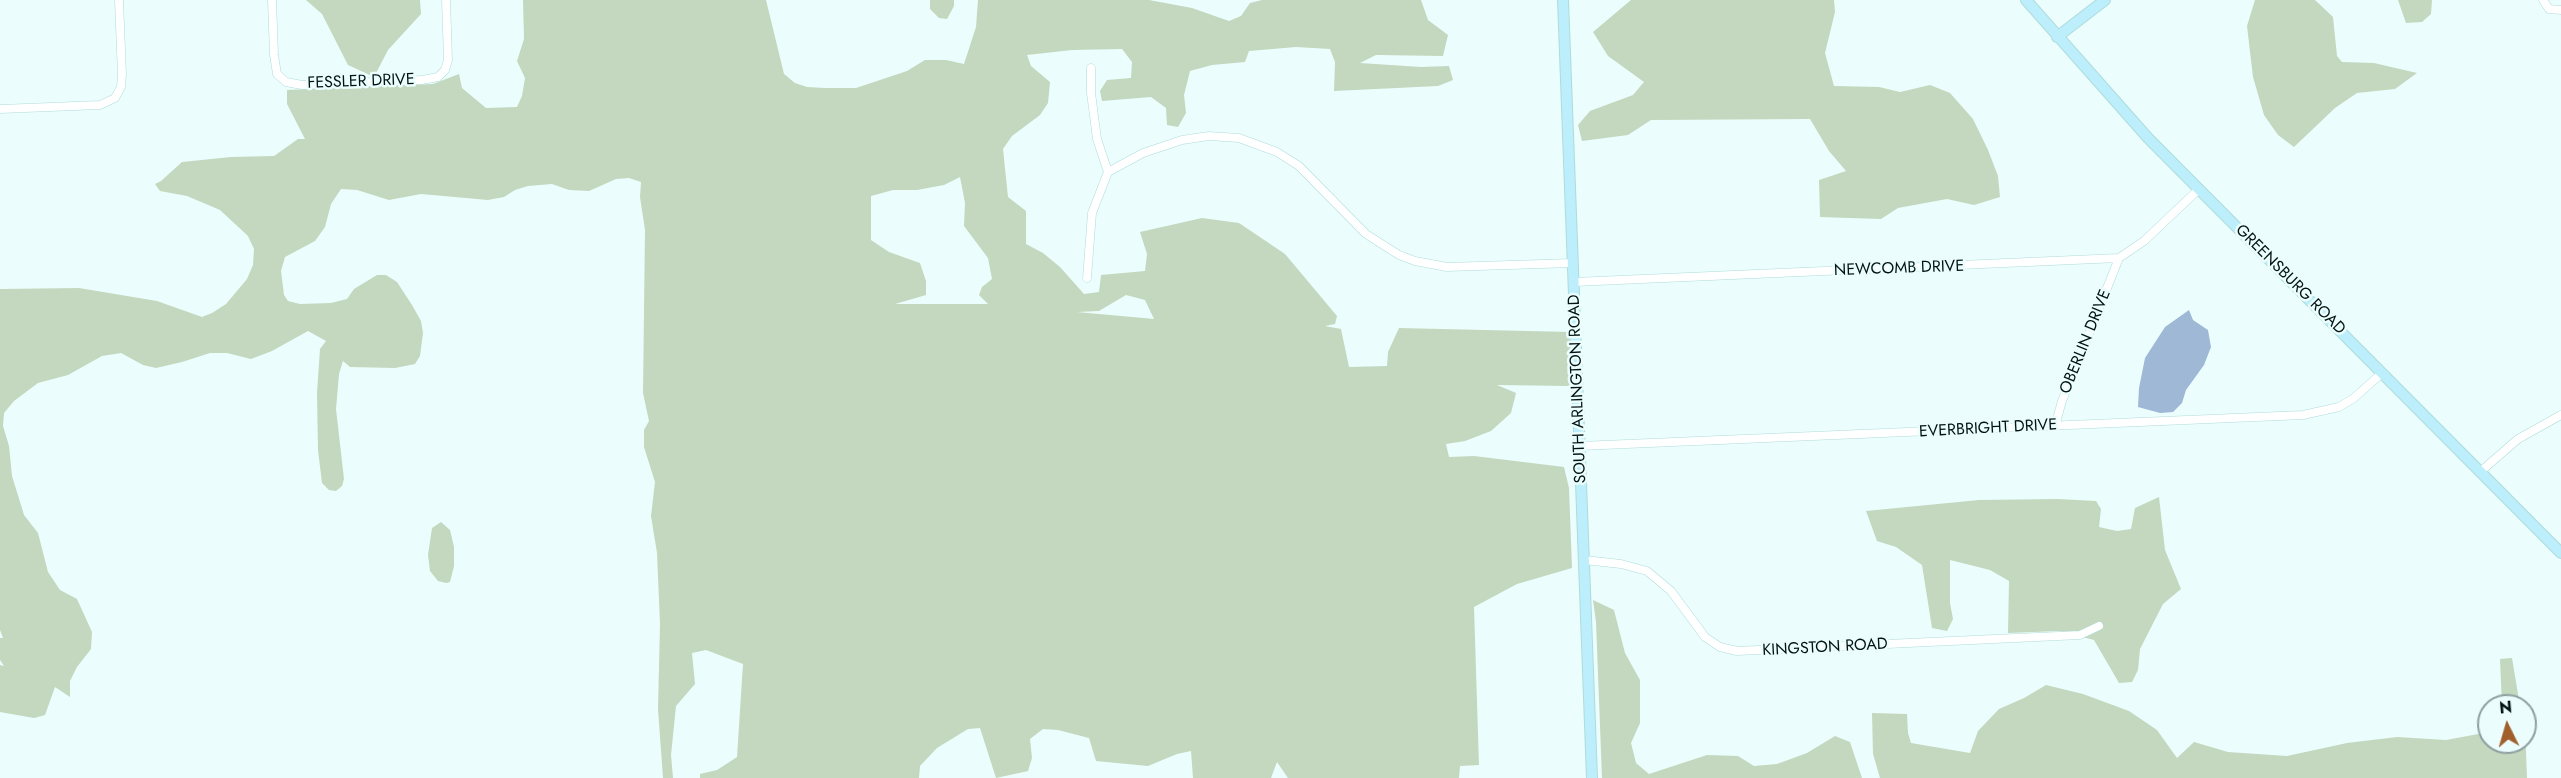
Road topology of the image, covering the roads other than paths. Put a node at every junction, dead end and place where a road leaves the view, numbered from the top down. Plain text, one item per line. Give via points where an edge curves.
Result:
1 (119, 0) edge
2 (272, 0) edge
3 (446, 0) edge
4 (1563, 0) edge
5 (2026, 0) edge
6 (2104, 0) edge
7 (2542, 0) edge
8 (2561, 10) edge
9 (2057, 37) junction
10 (1091, 68) dead end
11 (0, 109) edge
12 (1108, 172) junction
13 (2199, 189) junction
14 (2119, 258) junction
15 (1573, 263) junction
16 (1087, 278) dead end
17 (1574, 282) junction
18 (2382, 373) junction
19 (2561, 415) edge
20 (2055, 426) junction
21 (1580, 446) junction
22 (2480, 472) junction
23 (2561, 553) edge
24 (1584, 560) junction
25 (2099, 626) dead end
26 (1592, 778) edge

1 - 11 street via 123,75 118,94 111,102
2 - 3 street, FESSLER DRIVE via 274,64 280,78 292,84 323,85 432,79 442,73 448,60
4 - 15 street, SOUTH ARLINGTON ROAD
5 - 9 street, GREENSBURG ROAD
6 - 9 street
7 - 8 street via 2549,9
9 - 13 street, GREENSBURG ROAD
10 - 12 street via 1097,139
12 - 15 street via 1143,153 1182,140 1209,136 1239,138 1277,152 1299,166 1366,234 1415,261 1463,267
12 - 16 street via 1092,213
13 - 14 street via 2144,241
13 - 18 street, GREENSBURG ROAD
14 - 17 street, NEWCOMB DRIVE
14 - 20 street, OBERLIN DRIVE
15 - 17 street, SOUTH ARLINGTON ROAD
17 - 21 street, SOUTH ARLINGTON ROAD
18 - 20 street, EVERBRIGHT DRIVE via 2349,402 2318,413
18 - 22 street, GREENSBURG ROAD
19 - 22 street via 2518,439
20 - 21 street, EVERBRIGHT DRIVE
21 - 24 street, SOUTH ARLINGTON ROAD
22 - 23 street, GREENSBURG ROAD
24 - 25 street, KINGSTON ROAD via 1647,571 1671,591 1705,637 1720,647 1737,651 2080,635
24 - 26 street, SOUTH ARLINGTON ROAD

